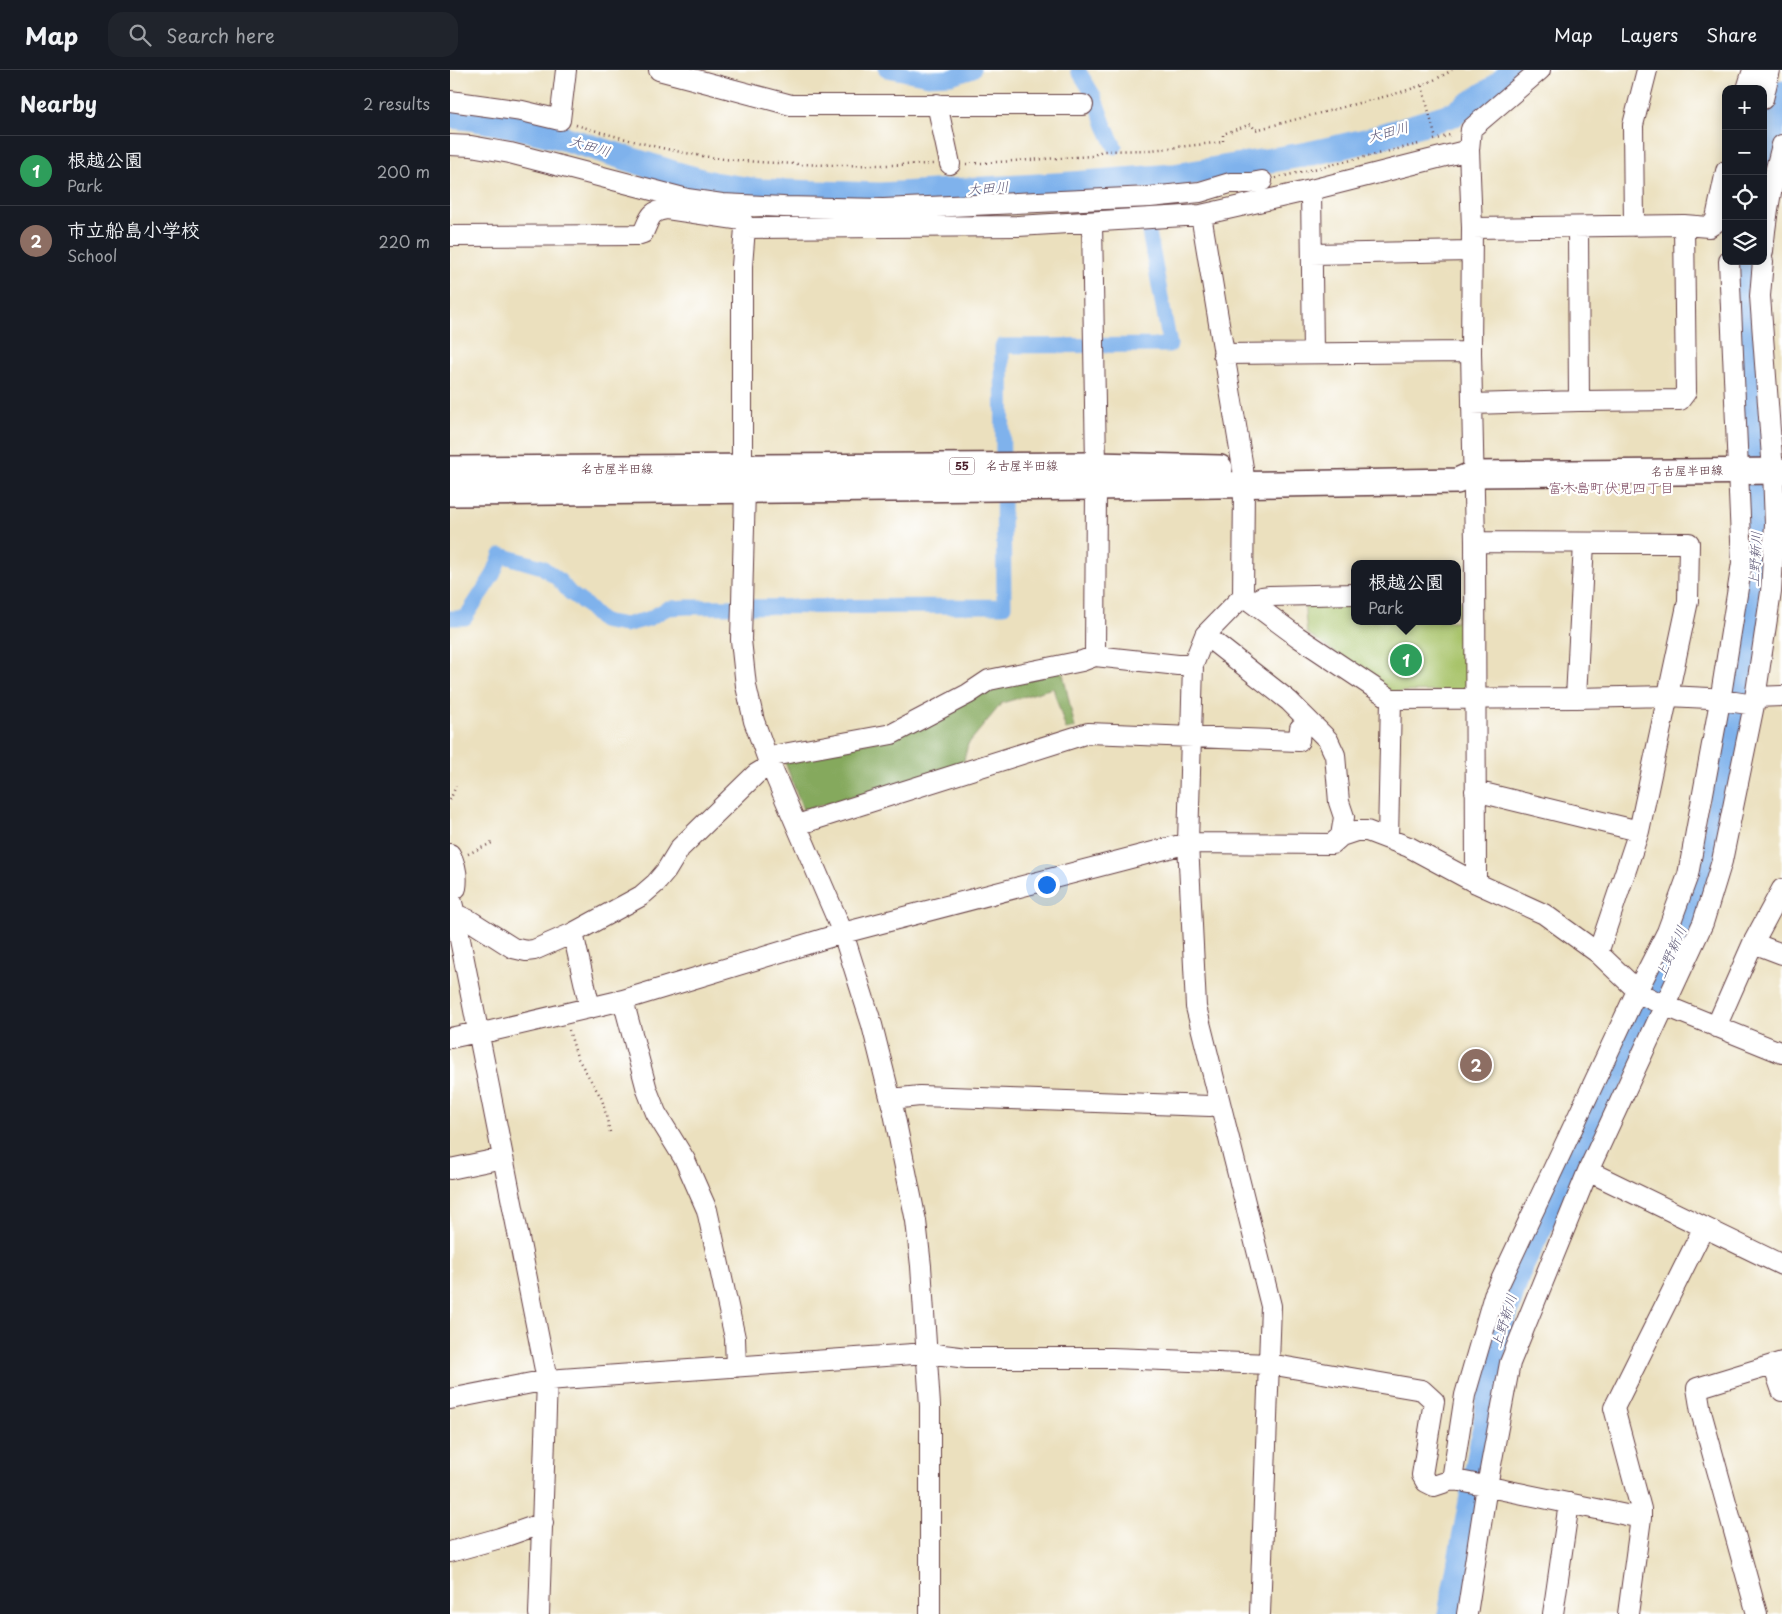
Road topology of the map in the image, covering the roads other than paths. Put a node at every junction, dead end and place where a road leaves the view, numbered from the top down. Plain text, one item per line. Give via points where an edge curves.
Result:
1 (566, 70) edge
2 (659, 70) edge
3 (1540, 70) edge
4 (1647, 70) edge
5 (1753, 70) edge
6 (1770, 70) edge
7 (1748, 85) edge
8 (1766, 85) edge
9 (450, 101) edge
10 (937, 104) junction
11 (1084, 105) dead end
12 (450, 145) edge
13 (1782, 145) edge
14 (1469, 150) junction
15 (950, 164) road end
16 (1725, 175) edge
17 (1262, 181) road end
18 (1311, 190) junction
19 (1201, 215) junction
20 (1092, 222) junction
21 (1774, 224) edge
22 (1684, 225) junction
23 (1634, 226) junction
24 (1578, 227) junction
25 (745, 228) junction
26 (1472, 228) junction
27 (450, 236) edge
28 (1767, 241) edge
29 (1471, 251) junction
30 (1312, 254) junction
31 (1730, 265) edge
32 (1762, 265) edge
33 (1471, 352) junction
34 (1313, 353) junction
35 (1223, 354) junction
36 (1579, 400) junction
37 (1472, 404) junction
38 (450, 469) edge
39 (1761, 471) edge
40 (1473, 474) junction
41 (1096, 476) junction
42 (1243, 476) junction
43 (743, 479) junction
44 (450, 493) edge
45 (1475, 542) junction
46 (1584, 543) junction
47 (1466, 592) edge
48 (1351, 594) edge
49 (1248, 599) junction
50 (1206, 635) junction
51 (1095, 656) junction
52 (1193, 665) junction
53 (1668, 696) junction
54 (1782, 696) edge
55 (1476, 698) junction
56 (1576, 698) junction
57 (1391, 699) junction
58 (1720, 701) junction
59 (1751, 702) junction
60 (1300, 728) dead end
61 (1191, 736) junction
62 (769, 761) junction
63 (1475, 791) junction
64 (797, 825) junction
65 (1639, 832) junction
66 (1341, 836) junction
67 (1388, 839) junction
68 (1188, 843) junction
69 (452, 858) edge
70 (1476, 883) junction
71 (1782, 889) edge
72 (452, 900) edge
73 (573, 933) junction
74 (843, 933) junction
75 (1754, 943) junction
76 (1598, 953) junction
77 (1782, 954) edge
78 (1639, 992) junction
79 (623, 1000) junction
80 (1663, 1005) junction
81 (590, 1008) junction
82 (1716, 1027) junction
83 (478, 1032) junction
84 (450, 1038) edge
85 (1782, 1053) edge
86 (891, 1099) junction
87 (1220, 1104) junction
88 (504, 1158) junction
89 (450, 1169) edge
90 (1588, 1171) junction
91 (1704, 1227) junction
92 (1782, 1265) edge
93 (927, 1353) junction
94 (1778, 1363) edge
95 (1269, 1364) junction
96 (736, 1367) junction
97 (547, 1380) junction
98 (1782, 1392) edge
99 (450, 1399) edge
100 (1456, 1480) junction
101 (1487, 1486) junction
102 (1569, 1503) junction
103 (1641, 1518) junction
104 (543, 1523) junction
105 (450, 1552) edge
106 (539, 1614) edge
107 (930, 1614) edge
108 (1260, 1614) edge
109 (1468, 1614) edge
110 (1553, 1614) edge
111 (1628, 1614) edge
112 (1757, 1614) edge

1 - 9 street via 560,120
2 - 10 street via 791,104
3 - 14 street via 1471,129
4 - 23 street via 1633,125
5 - 7 street
6 - 8 street
10 - 11 street
10 - 15 street
12 - 17 street via 510,153 687,199 766,206 883,209 1100,200 1178,195 1230,183
13 - 21 street via 1771,185
14 - 18 street
14 - 26 street
16 - 22 street via 1715,223 1709,227
18 - 19 street
18 - 30 street
19 - 20 street
19 - 35 street
20 - 25 street via 1018,226
20 - 41 street
21 - 28 street
22 - 23 street
22 - 36 street via 1686,392 1680,400
23 - 24 street
24 - 26 street
24 - 36 street
25 - 27 street via 742,220 667,209 657,210 643,232 637,235
25 - 43 street via 742,266
26 - 29 street
29 - 30 street
29 - 33 street
30 - 34 street
31 - 39 street
32 - 39 street
33 - 34 street
33 - 37 street
34 - 35 street
35 - 42 street
36 - 37 street
37 - 40 street
38 - 43 main road, 名古屋半田線 / 55
39 - 40 main road, 名古屋半田線 / 55
39 - 58 street via 1742,563
39 - 59 street via 1775,524 1771,592
40 - 42 main road, 名古屋半田線 / 55 via 1456,466
40 - 45 street
41 - 42 main road, 名古屋半田線 / 55
41 - 43 main road, 名古屋半田線 / 55
41 - 51 street
42 - 49 street
43 - 44 main road, 名古屋半田線 / 55
43 - 62 street via 742,640 746,686 754,721
45 - 46 street
45 - 47 street
46 - 53 street via 1689,543 1688,601
46 - 56 street
47 - 55 street
48 - 49 street
49 - 50 street
49 - 57 street
50 - 52 street
50 - 66 street via 1289,701 1328,740 1335,755 1339,802 1344,817
51 - 52 street
51 - 62 street via 988,680 892,734
52 - 61 street
53 - 56 street
53 - 58 street
53 - 65 street
54 - 59 street
55 - 56 street
55 - 57 street
55 - 63 street
57 - 67 street
58 - 59 street
58 - 78 street via 1688,876 1668,932
59 - 80 street via 1722,861 1703,923
60 - 61 street via 1299,741
61 - 64 street via 1088,734
61 - 68 street
62 - 64 street
62 - 73 street via 680,848 656,883 641,896
63 - 65 street
63 - 70 street
64 - 74 street
65 - 76 street
66 - 67 street via 1368,831
66 - 68 street via 1332,844
67 - 70 street
68 - 74 street
68 - 87 street via 1196,1007
69 - 72 street via 456,888
70 - 76 street via 1544,914
71 - 75 street
72 - 73 street via 470,920 513,948 534,950
72 - 83 street
73 - 81 street
74 - 79 street
74 - 86 street
75 - 77 street
75 - 82 street
76 - 78 street
78 - 80 street
78 - 100 street via 1494,1296 1465,1395
79 - 81 street
79 - 96 street via 647,1090 685,1160 707,1210 735,1338
80 - 82 street
80 - 90 street
81 - 83 street
82 - 85 street
83 - 84 street
83 - 88 street
86 - 87 street via 920,1096
86 - 93 street via 916,1221
87 - 95 street via 1271,1306
88 - 89 street
88 - 97 street
90 - 91 street
90 - 101 street via 1510,1363
91 - 92 street
91 - 103 street via 1614,1408
93 - 95 street via 967,1358 1112,1358
93 - 96 street
93 - 107 street
94 - 98 street
94 - 112 street via 1697,1388
95 - 100 street via 1422,1390 1434,1401 1422,1475 1434,1486
95 - 108 street
96 - 97 street
97 - 99 street
97 - 104 street
100 - 101 street
101 - 102 street
101 - 109 street
102 - 103 street
102 - 110 street
103 - 111 street
104 - 105 street
104 - 106 street

